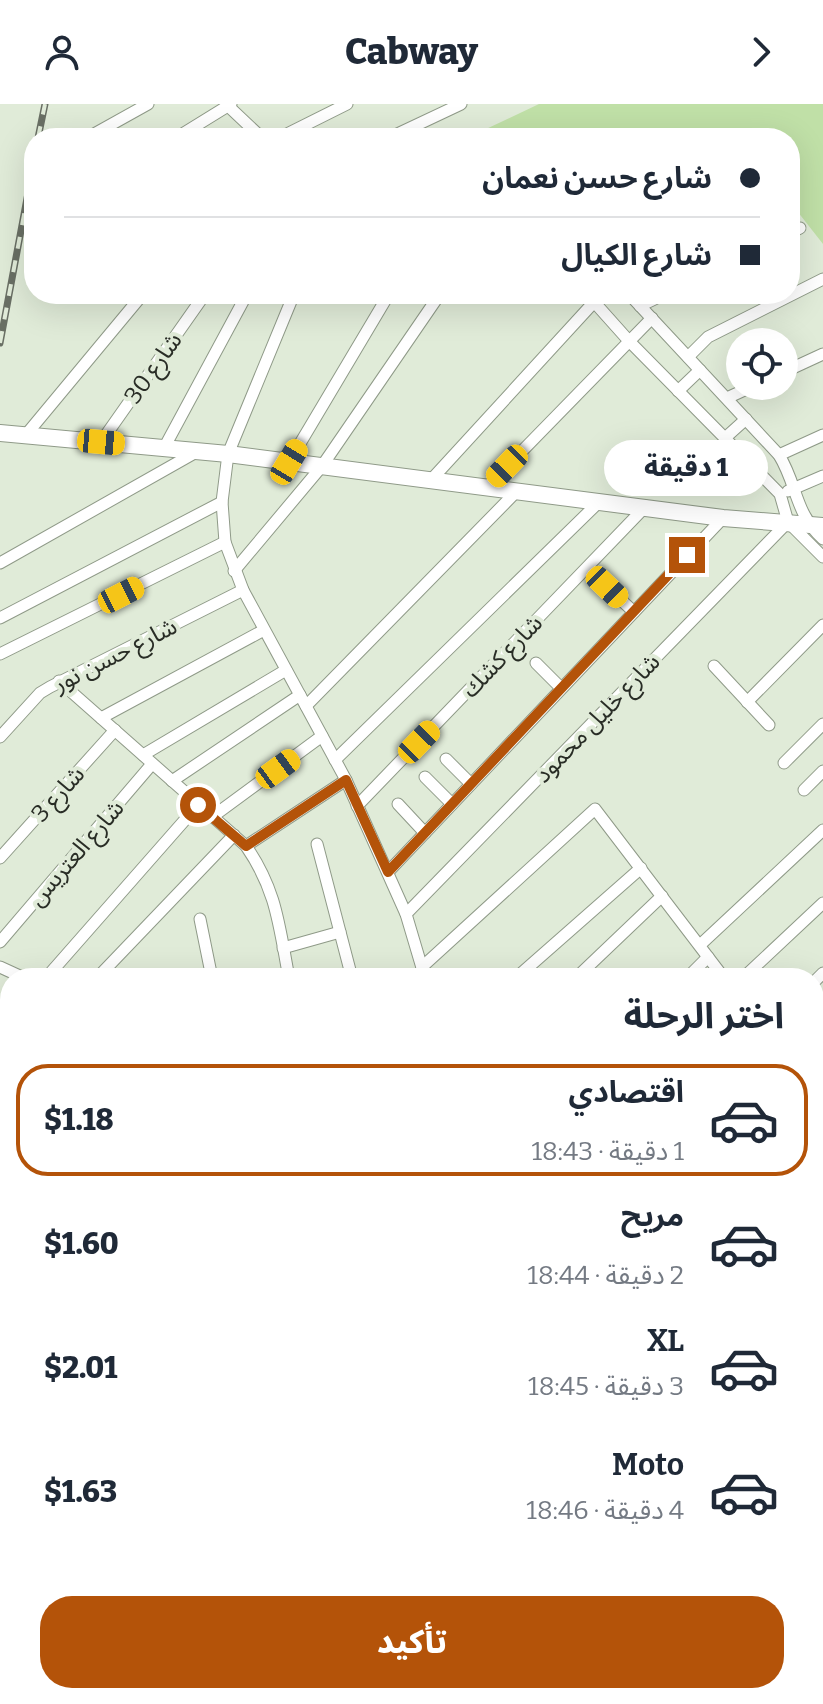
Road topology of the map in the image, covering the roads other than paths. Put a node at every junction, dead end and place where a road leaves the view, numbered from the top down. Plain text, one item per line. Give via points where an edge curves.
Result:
1 (148, 104) edge
2 (347, 104) edge
3 (461, 104) edge
4 (228, 105) edge
5 (105, 128) edge
6 (192, 128) edge
7 (249, 128) edge
8 (299, 128) edge
9 (410, 128) edge
10 (823, 279) edge
11 (800, 291) edge
12 (135, 304) edge
13 (198, 304) edge
14 (242, 304) edge
15 (290, 304) edge
16 (383, 304) edge
17 (433, 304) edge
18 (586, 304) edge
19 (596, 304) edge
20 (644, 304) edge
21 (773, 304) edge
22 (640, 306) joint
23 (652, 318) junction
24 (629, 341) junction
25 (823, 354) edge
26 (688, 357) junction
27 (798, 366) edge
28 (700, 370) junction
29 (678, 391) junction
30 (726, 397) edge
31 (729, 400) edge
32 (746, 419) junction
33 (0, 433) edge
34 (823, 435) edge
35 (25, 436) junction
36 (725, 438) junction
37 (101, 442) junction
38 (164, 448) junction
39 (198, 451) junction
40 (228, 454) junction
41 (779, 455) junction
42 (289, 462) junction
43 (322, 466) junction
44 (823, 476) edge
45 (431, 480) junction
46 (487, 487) junction
47 (793, 489) junction
48 (517, 491) junction
49 (780, 494) junction
50 (222, 502) junction
51 (599, 502) junction
52 (646, 506) junction
53 (723, 518) junction
54 (788, 522) junction
55 (815, 525) edge
56 (823, 539) edge
57 (225, 542) junction
58 (823, 557) edge
59 (0, 563) edge
60 (234, 571) junction
61 (607, 587) dead end
62 (243, 590) junction
63 (634, 612) junction
64 (0, 618) edge
65 (823, 625) edge
66 (264, 630) junction
67 (0, 654) edge
68 (536, 663) dead end
69 (714, 666) dead end
70 (286, 670) junction
71 (59, 681) junction
72 (561, 688) junction
73 (303, 700) junction
74 (747, 702) junction
75 (101, 718) junction
76 (823, 724) edge
77 (769, 725) dead end
78 (115, 730) junction
79 (322, 736) junction
80 (0, 737) edge
81 (143, 755) junction
82 (446, 759) dead end
83 (335, 760) junction
84 (784, 763) dead end
85 (152, 764) junction
86 (823, 771) edge
87 (425, 777) dead end
88 (346, 780) junction
89 (172, 781) junction
90 (471, 784) junction
91 (804, 790) dead end
92 (398, 804) dead end
93 (452, 804) junction
94 (198, 805) junction
95 (357, 806) junction
96 (212, 817) junction
97 (823, 830) edge
98 (425, 833) junction
99 (234, 835) junction
100 (317, 844) dead end
101 (246, 846) junction
102 (0, 858) edge
103 (641, 868) junction
104 (388, 872) junction
105 (662, 896) junction
106 (823, 903) edge
107 (406, 914) junction
108 (200, 919) dead end
109 (340, 932) junction
110 (0, 942) edge
111 (700, 945) junction
112 (283, 948) junction
113 (708, 957) junction
114 (55, 968) edge
115 (107, 968) edge
116 (210, 968) edge
117 (287, 968) edge
118 (349, 968) edge
119 (423, 968) edge
120 (428, 968) edge
121 (527, 968) edge
122 (586, 968) edge
123 (697, 968) edge
124 (716, 968) edge
125 (754, 968) edge

1 - 5 street
2 - 8 street
3 - 9 street
4 - 6 street
4 - 7 street
10 - 11 street
12 - 35 street
13 - 37 street, شارع 30
14 - 38 street
15 - 40 street
16 - 42 street
17 - 43 street
18 - 45 street
19 - 24 street
20 - 22 street
21 - 26 street via 708,337
22 - 23 street
23 - 24 street
23 - 26 street
24 - 29 street
24 - 46 street
25 - 27 street
26 - 28 street
28 - 29 street
28 - 30 street
29 - 36 street
31 - 32 street
32 - 36 street
32 - 41 street
33 - 35 main road
34 - 41 street
35 - 37 main road
36 - 49 street
37 - 38 main road
38 - 39 main road
39 - 40 main road
39 - 59 street
40 - 42 main road
40 - 50 street
41 - 47 street
42 - 43 main road
43 - 45 main road
43 - 60 street
44 - 47 street
45 - 46 main road
46 - 48 main road
47 - 49 street
47 - 55 street
48 - 51 main road
48 - 73 street
49 - 54 street
50 - 57 street
50 - 64 street
51 - 52 main road
51 - 83 street
52 - 53 main road
52 - 95 street, شارع كشك
53 - 54 main road
53 - 63 street
54 - 55 main road
54 - 58 street
54 - 107 street, شارع خليل محمود
55 - 56 street
57 - 60 street
57 - 67 street
60 - 62 street
61 - 63 street
62 - 66 street
62 - 71 street, شارع حسن نور
63 - 72 street
65 - 74 street
66 - 70 street
66 - 75 street
68 - 72 street
69 - 74 street
70 - 73 street
70 - 81 street
71 - 75 street
71 - 80 street, شارع حسن نور via 40,693
72 - 90 street
73 - 79 street
73 - 89 street
74 - 77 street
75 - 78 street
76 - 84 street
78 - 81 street
78 - 102 street, شارع 3
79 - 83 street
79 - 96 street
81 - 85 street
82 - 90 street
83 - 88 street
85 - 89 street
85 - 110 street, شارع العتريس
86 - 91 street
87 - 93 street
88 - 95 street
88 - 101 street
89 - 94 street
90 - 93 street
92 - 98 street
93 - 98 street
94 - 96 street
94 - 114 street
95 - 104 street
96 - 99 street
97 - 111 street
98 - 104 street
99 - 101 street
99 - 115 street
100 - 109 street
101 - 112 street via 273,896
103 - 105 street
103 - 120 street via 592,810
103 - 121 street
104 - 107 street
105 - 111 street
105 - 122 street
106 - 125 street
107 - 119 street
108 - 116 street
109 - 112 street
109 - 118 street
111 - 113 street
112 - 117 street
113 - 123 street
113 - 124 street

